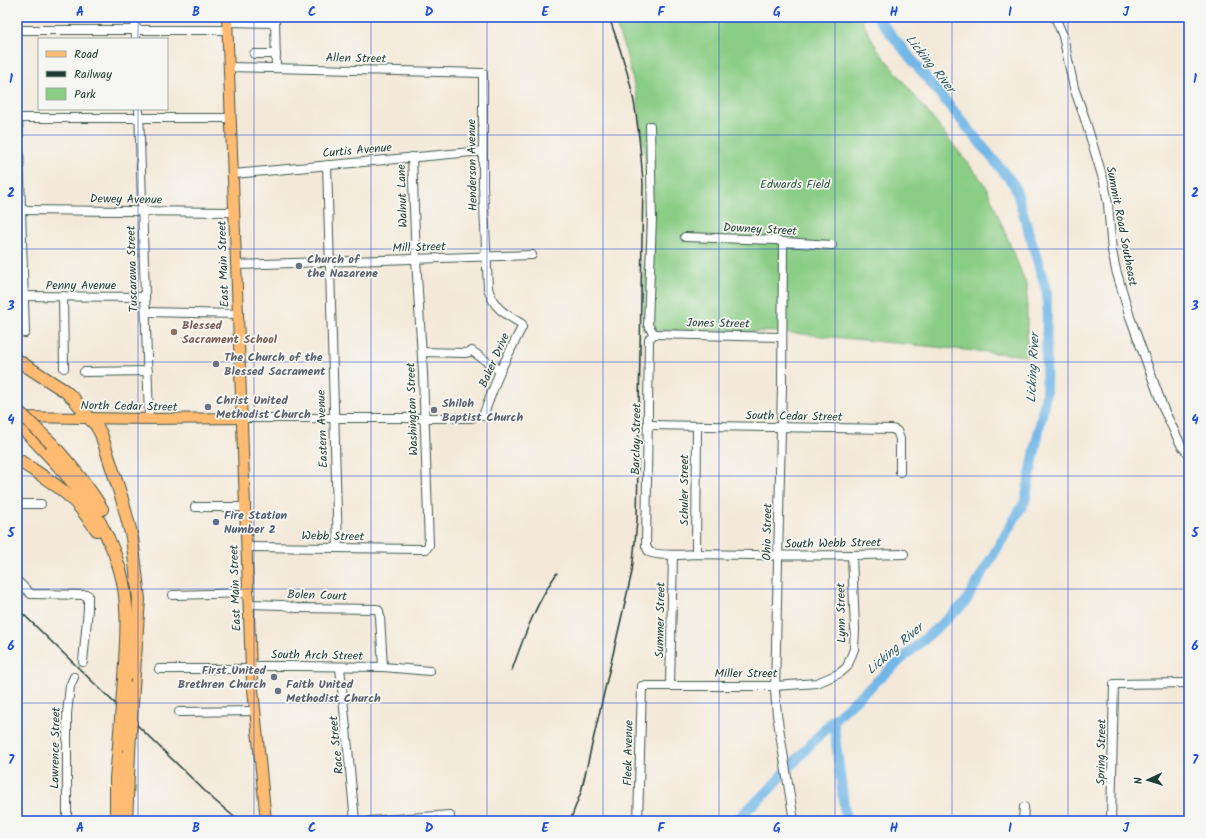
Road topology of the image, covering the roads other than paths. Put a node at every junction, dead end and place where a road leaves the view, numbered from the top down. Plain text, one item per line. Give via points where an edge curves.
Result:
1 (135, 17) edge
2 (1055, 17) edge
3 (275, 20) edge
4 (228, 23) edge
5 (17, 30) edge
6 (135, 30) junction
7 (136, 38) edge
8 (254, 54) dead end
9 (276, 54) junction
10 (229, 67) junction
11 (276, 68) junction
12 (483, 73) joint
13 (139, 110) edge
14 (18, 118) edge
15 (140, 118) junction
16 (231, 118) junction
17 (650, 126) dead end
18 (483, 151) junction
19 (412, 157) junction
20 (327, 165) junction
21 (233, 174) junction
22 (19, 210) edge
23 (143, 211) junction
24 (234, 212) junction
25 (686, 237) dead end
26 (783, 242) junction
27 (832, 245) dead end
28 (532, 255) dead end
29 (487, 256) junction
30 (416, 259) junction
31 (330, 262) junction
32 (236, 265) junction
33 (20, 296) edge
34 (63, 296) junction
35 (145, 297) junction
36 (146, 312) junction
37 (238, 314) junction
38 (25, 333) dead end
39 (654, 334) junction
40 (782, 337) junction
41 (422, 352) junction
42 (17, 360) edge
43 (64, 368) dead end
44 (148, 371) junction
45 (500, 371) junction
46 (84, 372) dead end
47 (17, 410) edge
48 (483, 416) dead end
49 (17, 417) edge
50 (89, 418) junction
51 (241, 418) junction
52 (334, 418) junction
53 (424, 418) junction
54 (472, 418) dead end
55 (149, 419) junction
56 (17, 422) edge
57 (648, 424) junction
58 (697, 426) junction
59 (780, 428) junction
60 (1189, 455) edge
61 (17, 459) edge
62 (900, 472) dead end
63 (17, 504) edge
64 (41, 504) dead end
65 (195, 507) dead end
66 (245, 507) junction
67 (246, 546) junction
68 (646, 546) joint
69 (338, 548) junction
70 (419, 549) joint
71 (696, 554) junction
72 (904, 554) dead end
73 (673, 555) junction
74 (778, 556) junction
75 (852, 556) junction
76 (17, 581) edge
77 (172, 595) dead end
78 (248, 598) junction
79 (137, 620) junction
80 (126, 641) junction
81 (83, 662) dead end
82 (340, 667) junction
83 (383, 667) junction
84 (847, 668) joint
85 (251, 669) junction
86 (160, 670) dead end
87 (430, 671) dead end
88 (74, 677) dead end
89 (1189, 683) edge
90 (670, 685) junction
91 (642, 686) joint
92 (775, 686) junction
93 (255, 711) junction
94 (179, 712) dead end
95 (124, 749) junction
96 (1024, 808) dead end
97 (450, 818) edge
98 (67, 821) edge
99 (116, 821) edge
100 (126, 821) edge
101 (266, 821) edge
102 (355, 821) edge
103 (370, 821) edge
104 (638, 821) edge
105 (794, 821) edge
106 (1023, 821) edge
107 (1112, 821) edge

1 - 6 street
2 - 60 street, Summit Road Southeast via 1063,36 1074,88 1104,182 1113,254 1130,317 1164,410 1181,445
3 - 4 street
3 - 9 street
4 - 6 street
4 - 10 main road, East Main Street
5 - 6 street
6 - 7 street
8 - 9 street
9 - 11 street
10 - 11 street, Allen Street
10 - 16 main road, East Main Street
11 - 12 street, Allen Street
12 - 18 street, Henderson Avenue
13 - 15 street, Tuscarawa Street
14 - 15 street
14 - 22 street
15 - 16 street
15 - 23 street, Tuscarawa Street
16 - 21 main road, East Main Street
17 - 39 street via 652,232 648,326
18 - 19 street, Curtis Avenue
18 - 29 street, Henderson Avenue
19 - 20 street, Curtis Avenue
19 - 30 street, Walnut Lane
20 - 21 street, Curtis Avenue
20 - 31 street, Eastern Avenue
21 - 24 main road, East Main Street
22 - 23 street, Dewey Avenue
22 - 33 street
23 - 24 street, Dewey Avenue
23 - 35 street, Tuscarawa Street
24 - 32 main road, East Main Street
25 - 26 street, Downey Street
26 - 27 street, Downey Street
26 - 40 street, Ohio Street
28 - 29 street, Mill Street
29 - 30 street, Mill Street
29 - 45 street, Baker Drive via 488,288 494,303 502,312 522,324
30 - 31 street, Mill Street
30 - 41 street, Washington Street
31 - 32 street, Mill Street
31 - 52 street, Eastern Avenue
32 - 37 main road, East Main Street
33 - 34 street, Penny Avenue
33 - 38 street
34 - 35 street, Penny Avenue
34 - 43 street
35 - 36 street, Tuscarawa Street
36 - 37 street
36 - 44 street, Tuscarawa Street
37 - 51 main road, East Main Street
39 - 40 street, Jones Street
39 - 57 street, Barclay Street via 649,339
40 - 59 street, Ohio Street
41 - 45 street via 472,351
41 - 53 street, Washington Street
42 - 50 highway via 74,399
44 - 46 street
44 - 55 street, Tuscarawa Street
45 - 48 street, Baker Drive
47 - 79 highway, bridge via 76,471 88,486 113,529 128,568
49 - 50 main road, North Cedar Street
50 - 55 main road, North Cedar Street
50 - 79 highway via 101,434 128,520 139,599
51 - 52 street
51 - 55 main road, North Cedar Street
51 - 66 main road, East Main Street
52 - 53 street
52 - 69 street, Eastern Avenue
53 - 54 street
53 - 70 street, Washington Street via 430,543 426,549
56 - 80 highway via 80,490 101,523 121,570
57 - 58 street, South Cedar Street
57 - 68 street, Barclay Street
58 - 59 street, South Cedar Street
58 - 71 street, Schuler Street
59 - 62 street, South Cedar Street via 892,429 897,431 900,439
59 - 74 street, Ohio Street
61 - 80 highway via 70,497 98,531 111,566
63 - 64 street
65 - 66 street
66 - 67 main road, East Main Street
67 - 69 street, Webb Street
67 - 78 main road, East Main Street
68 - 73 street, South Webb Street via 652,554
69 - 70 street, Webb Street
71 - 73 street, South Webb Street
71 - 74 street, South Webb Street
72 - 75 street, South Webb Street
73 - 90 street, Summer Street
74 - 75 street, South Webb Street
74 - 92 street, Ohio Street
75 - 84 street, Lynn Street via 855,629 854,649
76 - 81 street via 31,594 88,595
77 - 78 street
78 - 83 street, Bolen Court via 296,608 375,608 379,611 380,617
78 - 85 main road, East Main Street
79 - 95 highway, bridge via 133,688
80 - 95 highway, bridge
82 - 83 street, South Arch Street
82 - 85 street, South Arch Street via 258,666
82 - 102 street, Race Street
83 - 87 street, South Arch Street
84 - 92 street, Miller Street via 817,683
85 - 86 street, South Arch Street
85 - 93 main road, East Main Street
88 - 98 street, Lawrence Street via 70,686 67,714
89 - 107 street, Spring Street via 1114,684
90 - 91 street, Miller Street
90 - 92 street, Miller Street
91 - 104 street, Fleek Avenue
92 - 105 street, Ohio Street
93 - 94 street
93 - 101 main road, East Main Street
95 - 99 highway via 116,778
95 - 100 highway
96 - 106 street
97 - 103 street

